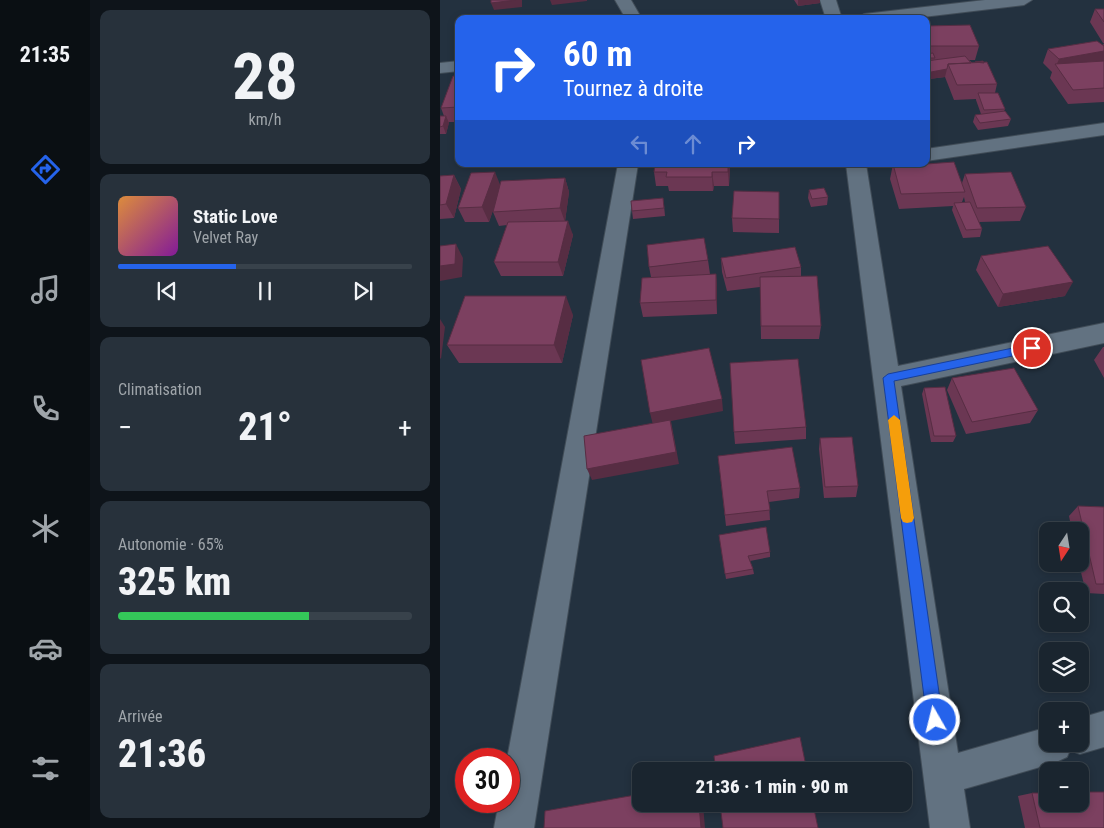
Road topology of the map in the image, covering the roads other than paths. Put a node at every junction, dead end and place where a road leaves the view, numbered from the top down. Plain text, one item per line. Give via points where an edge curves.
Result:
1 (624, 0) edge
2 (828, 0) edge
3 (1024, 0) edge
4 (632, 15) edge
5 (833, 15) edge
6 (898, 15) edge
7 (449, 67) edge
8 (440, 85) edge
9 (1104, 129) edge
10 (930, 154) edge
11 (627, 167) edge
12 (861, 167) edge
13 (1104, 333) edge
14 (888, 378) junction
15 (1104, 729) edge
16 (1089, 733) edge
17 (1039, 748) edge
18 (943, 776) junction
19 (514, 828) edge
20 (950, 828) edge

1 - 4 street
2 - 5 street
3 - 6 street
7 - 8 street
9 - 10 street
11 - 19 street
12 - 14 street
13 - 14 street
14 - 18 street
15 - 16 street
17 - 18 street
18 - 20 street

